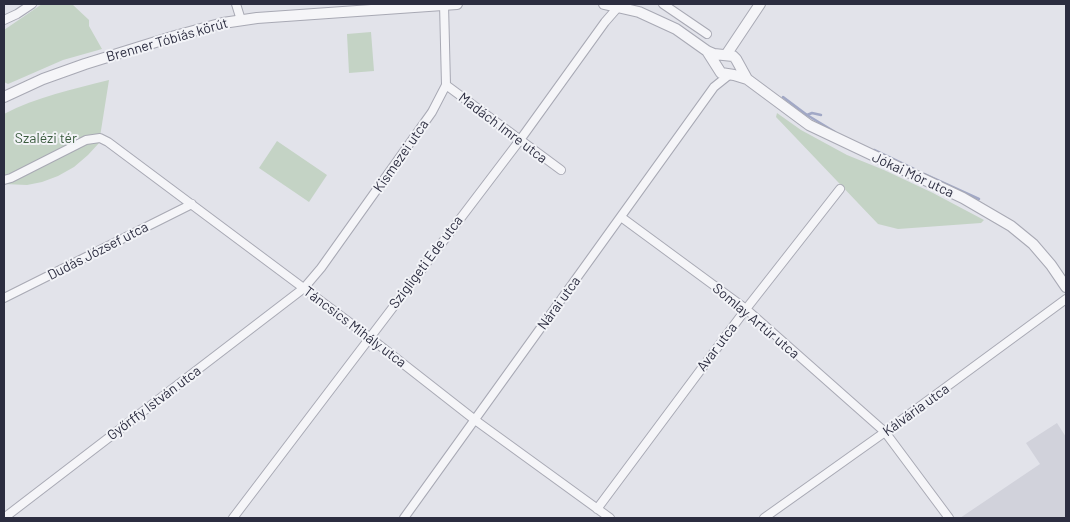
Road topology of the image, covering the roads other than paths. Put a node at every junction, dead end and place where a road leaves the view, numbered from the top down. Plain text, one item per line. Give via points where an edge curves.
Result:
1 (32, 4) edge
2 (236, 4) edge
3 (444, 4) edge
4 (457, 4) edge
5 (604, 4) edge
6 (663, 4) edge
7 (619, 6) junction
8 (354, 8) edge
9 (758, 8) edge
10 (4, 20) edge
11 (241, 20) junction
12 (707, 34) dead end
13 (707, 51) junction
14 (731, 57) junction
15 (718, 68) junction
16 (729, 75) junction
17 (747, 79) junction
18 (446, 85) junction
19 (714, 87) junction
20 (4, 97) edge
21 (520, 140) junction
22 (561, 170) dead end
23 (4, 180) edge
24 (840, 189) dead end
25 (192, 204) junction
26 (622, 216) junction
27 (1066, 287) edge
28 (304, 288) junction
29 (4, 298) edge
30 (1066, 300) edge
31 (746, 309) junction
32 (370, 337) junction
33 (476, 420) junction
34 (885, 432) junction
35 (597, 508) junction
36 (4, 518) edge
37 (233, 518) edge
38 (404, 518) edge
39 (610, 518) edge
40 (764, 518) edge
41 (949, 518) edge

1 - 10 street
2 - 11 street
3 - 4 street, Brenner Tóbiás körút
3 - 8 street, Brenner Tóbiás körút
3 - 18 street, Kismezei utca
5 - 7 street
6 - 12 street
7 - 13 street via 676,29
7 - 21 street, Szigligeti Ede utca
8 - 11 street, Brenner Tóbiás körút
9 - 14 street
11 - 20 street, Brenner Tóbiás körút via 117,54 43,79
13 - 14 street
13 - 15 street
14 - 15 street via 719,60
14 - 16 street via 737,69
14 - 17 street, Jókai Mór utca
15 - 16 street, Jókai Mór utca
15 - 19 street, Nárai utca
16 - 17 street, Jókai Mór utca
16 - 19 street, Nárai utca
17 - 27 street, Jókai Mór utca via 809,125 963,198 1011,226 1033,244
18 - 21 street, Madách Imre utca
18 - 28 street, Kismezei utca via 432,112
19 - 26 street, Nárai utca
21 - 22 street, Madách Imre utca
21 - 32 street, Szigligeti Ede utca
23 - 25 street, Táncsics Mihály utca via 86,140 100,138
24 - 31 street, Avar utca
25 - 28 street, Táncsics Mihály utca
25 - 29 street, Dudás József utca
26 - 31 street, Somlay Artúr utca
26 - 33 street, Nárai utca
28 - 32 street, Táncsics Mihály utca
28 - 36 street, Győrffy István utca
30 - 34 street, Kálvária utca
31 - 34 street, Somlay Artúr utca
31 - 35 street, Avar utca
32 - 33 street, Táncsics Mihály utca
32 - 37 street, Szigligeti Ede utca
33 - 35 street, Táncsics Mihály utca
33 - 38 street, Nárai utca
34 - 40 street, Kálvária utca
34 - 41 street, Somlay Artúr utca
35 - 39 street, Táncsics Mihály utca

